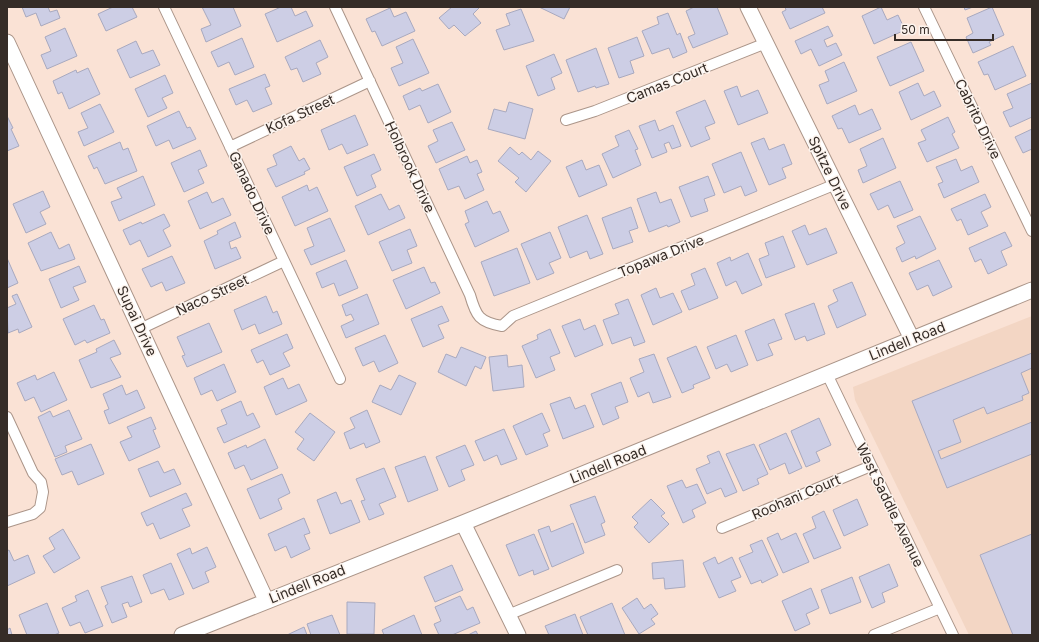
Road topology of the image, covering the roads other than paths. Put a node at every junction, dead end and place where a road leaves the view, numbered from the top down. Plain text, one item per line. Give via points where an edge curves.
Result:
1 (164, 7) edge
2 (335, 7) edge
3 (748, 7) edge
4 (924, 7) edge
5 (7, 42) edge
6 (766, 43) junction
7 (370, 81) junction
8 (566, 120) dead end
9 (230, 147) junction
10 (836, 184) junction
11 (1032, 231) edge
12 (284, 261) junction
13 (1032, 290) edge
14 (488, 323) joint
15 (140, 329) junction
16 (912, 339) junction
17 (827, 374) junction
18 (340, 379) dead end
19 (7, 418) edge
20 (871, 466) junction
21 (7, 522) edge
22 (463, 523) junction
23 (722, 528) dead end
24 (617, 570) dead end
25 (266, 600) junction
26 (940, 608) junction
27 (508, 615) junction
28 (182, 635) edge
29 (518, 635) edge
30 (874, 635) edge
31 (953, 635) edge

1 - 9 street, Ganado Drive
2 - 7 street, Holbrook Drive
3 - 6 street, Spitze Drive
4 - 11 street, Cabrito Drive
5 - 15 street, Supai Drive
6 - 8 street, Camas Court via 595,111
6 - 10 street, Spitze Drive
7 - 9 street, Kofa Street
7 - 14 street, Holbrook Drive via 470,295 476,314
9 - 12 street, Ganado Drive
10 - 14 street, Topawa Drive via 514,316 502,326
10 - 16 street, Spitze Drive
12 - 15 street, Naco Street
12 - 18 street, Ganado Drive
13 - 16 street, Lindell Road
15 - 25 street, Supai Drive
16 - 17 street, Lindell Road
17 - 20 street, West Saddle Avenue
17 - 22 street, Lindell Road
19 - 21 street via 33,473 41,482 42,501 40,508 33,514
20 - 23 street, Roohani Court
20 - 26 street, West Saddle Avenue
22 - 25 street, Lindell Road
22 - 27 street
24 - 27 street
25 - 28 street, Lindell Road
26 - 30 street
26 - 31 street, West Saddle Avenue
27 - 29 street

